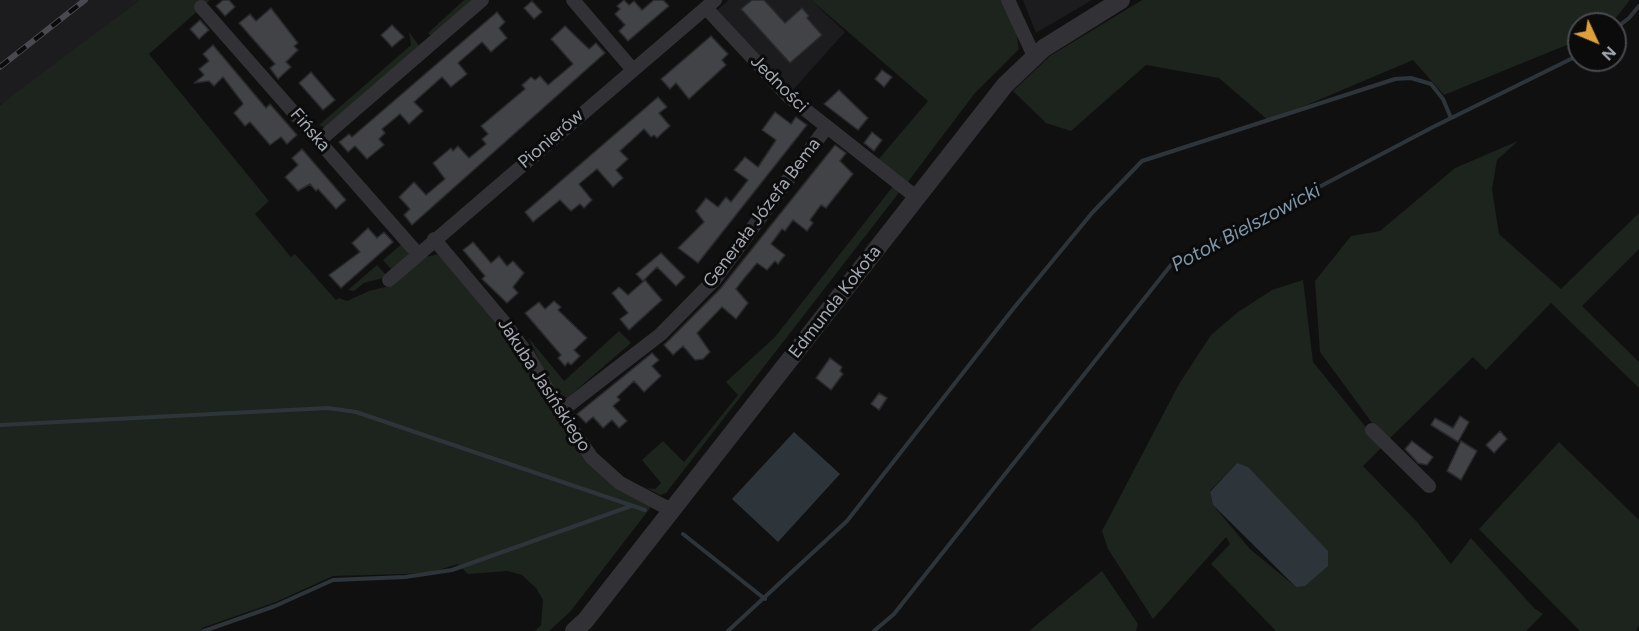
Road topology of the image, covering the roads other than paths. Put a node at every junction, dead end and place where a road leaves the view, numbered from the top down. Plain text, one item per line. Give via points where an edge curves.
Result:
1 (482, 0) edge
2 (573, 0) edge
3 (1008, 0) edge
4 (1121, 0) edge
5 (710, 4) edge
6 (201, 7) dead end
7 (1034, 56) junction
8 (633, 70) junction
9 (826, 128) junction
10 (319, 141) junction
11 (916, 197) junction
12 (434, 240) junction
13 (418, 254) junction
14 (389, 280) dead end
15 (560, 412) junction
16 (1372, 430) dead end
17 (1429, 486) dead end
18 (671, 510) junction
19 (574, 631) edge

1 - 10 street
2 - 8 street
3 - 7 street
4 - 7 street, Edmunda Kokota
5 - 8 street, Pionierów
5 - 9 street, Jedności via 788,96
6 - 10 street, Fińska
7 - 11 street, Edmunda Kokota via 1005,84
8 - 12 street, Pionierów
9 - 11 street, Jedności
9 - 15 street, Generała Józefa Bema via 715,279 660,334
10 - 13 street, Fińska
11 - 18 street, Edmunda Kokota
12 - 13 street, Pionierów
12 - 15 street, Jakuba Jasińskiego via 528,355
13 - 14 street, Pionierów
15 - 18 street, Jakuba Jasińskiego via 592,458 620,483
16 - 17 street
18 - 19 street, Edmunda Kokota

